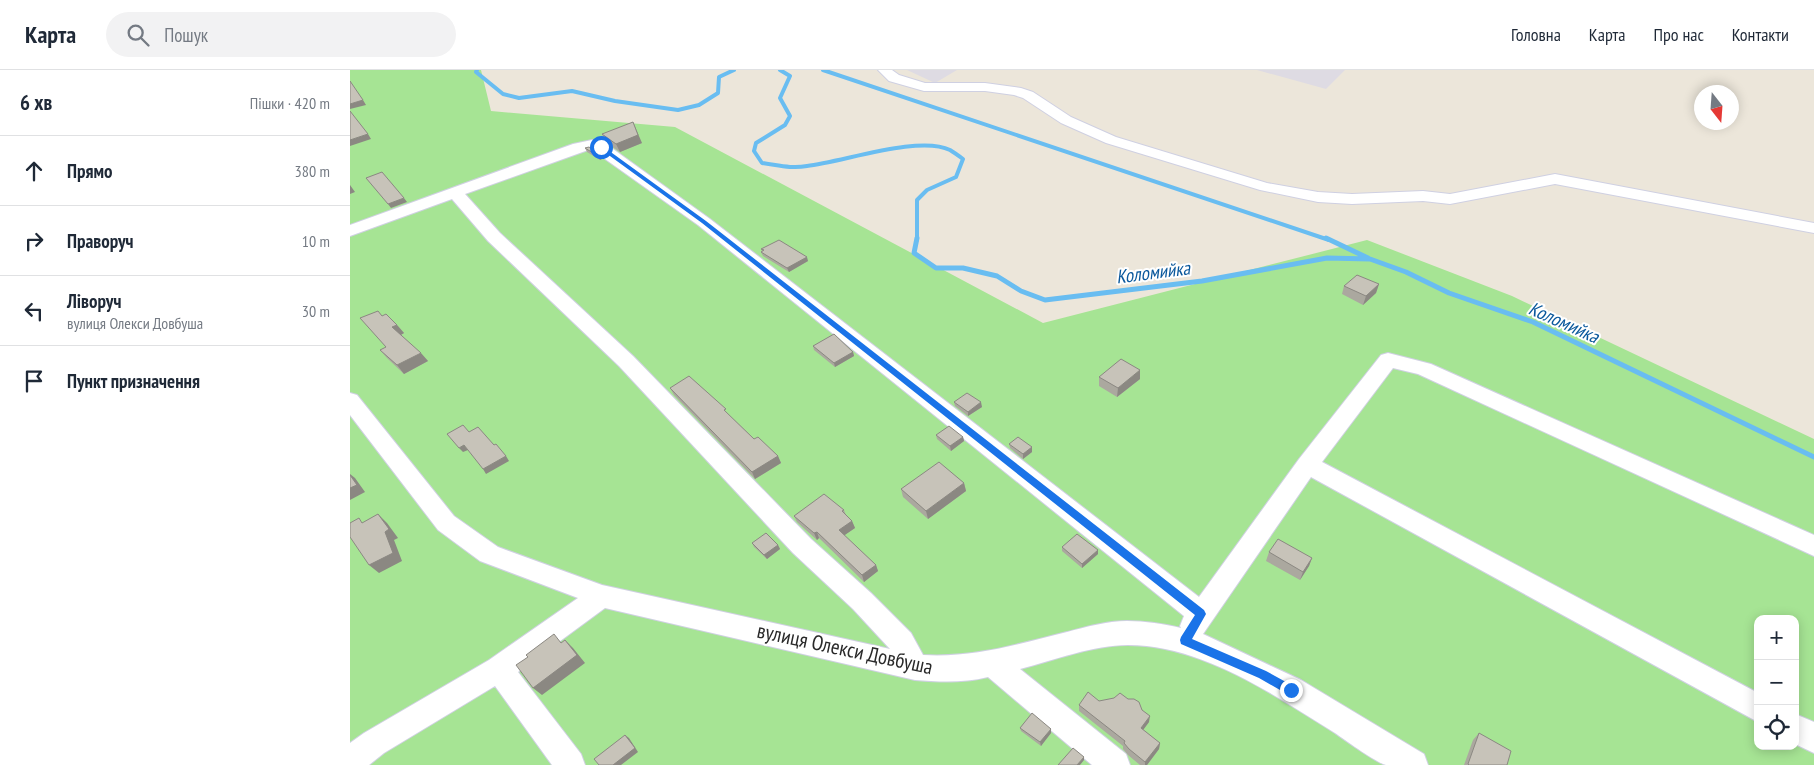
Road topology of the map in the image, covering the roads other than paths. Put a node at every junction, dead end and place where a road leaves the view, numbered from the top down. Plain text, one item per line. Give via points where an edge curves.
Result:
1 (884, 70) edge
2 (456, 193) junction
3 (1814, 228) edge
4 (350, 231) edge
5 (350, 400) edge
6 (1307, 465) junction
7 (1814, 546) edge
8 (602, 596) junction
9 (1201, 614) junction
10 (1185, 640) junction
11 (994, 664) junction
12 (915, 666) junction
13 (499, 669) junction
14 (1754, 706) edge
15 (1799, 730) edge
16 (1814, 738) edge
17 (350, 761) edge
18 (570, 765) edge
19 (1115, 765) edge
20 (1413, 765) edge

1 - 3 street via 894,78 924,87 985,87 1028,95 1066,120 1138,149 1265,187 1311,196 1450,199 1555,179
2 - 4 street
2 - 9 street via 578,147 592,144 601,147 704,222
2 - 12 street via 494,237 626,361 802,546 902,642
5 - 8 street, вулиця Олекси Довбуша via 456,532 494,556
6 - 7 street via 1388,360 1424,369
6 - 9 street
6 - 14 street
8 - 12 street, вулиця Олекси Довбуша
8 - 13 street
9 - 10 street
10 - 11 street, вулиця Олекси Довбуша via 1141,633 1098,637
10 - 20 street, вулиця Олекси Довбуша via 1291,690
11 - 12 street, вулиця Олекси Довбуша via 960,669
11 - 19 street
13 - 17 street via 374,743
13 - 18 street
15 - 16 street

